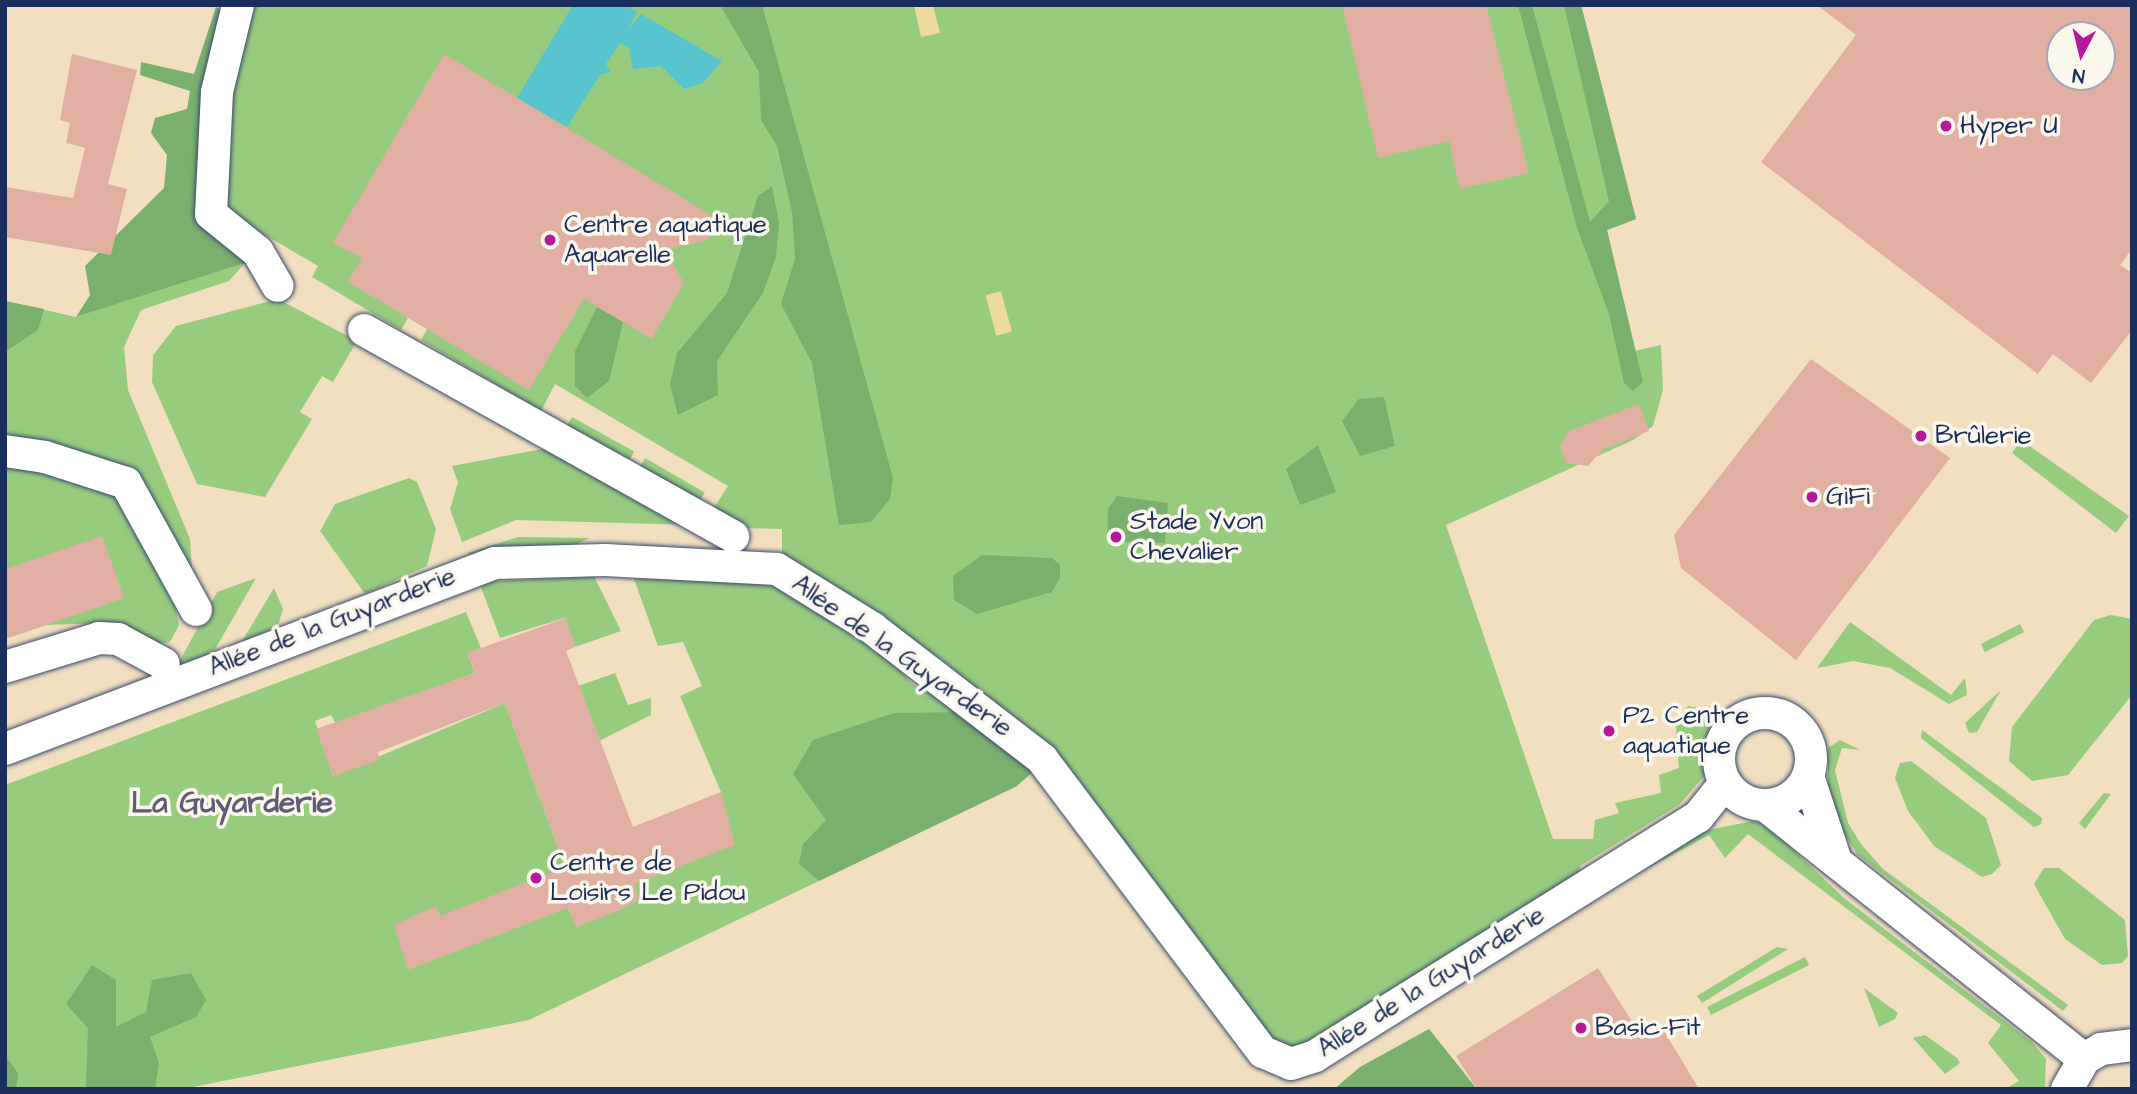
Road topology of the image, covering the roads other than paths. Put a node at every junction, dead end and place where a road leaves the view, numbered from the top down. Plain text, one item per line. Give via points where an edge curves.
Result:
1 (239, 5) edge
2 (278, 286) dead end
3 (365, 330) dead end
4 (5, 451) edge
5 (733, 536) dead end
6 (196, 610) dead end
7 (164, 664) dead end
8 (5, 667) edge
9 (5, 749) edge
10 (1808, 776) junction
11 (1745, 796) junction
12 (1836, 861) junction
13 (2132, 1045) edge
14 (2084, 1059) junction
15 (2067, 1089) edge

1 - 2 street via 217,92 211,214 258,252
3 - 5 street
4 - 6 street via 45,457 126,483
7 - 8 street via 118,639 99,638
9 - 11 street, Allée de la Guyarderie via 495,564 679,561 746,565 796,577 994,717 1042,759 1263,1052 1280,1062 1315,1056 1698,817
10 - 11 street via 1791,797
10 - 11 street via 1811,750 1798,725 1758,713 1732,726 1723,738
10 - 12 street
11 - 12 street
12 - 14 street
13 - 14 street via 2101,1049
14 - 15 street

